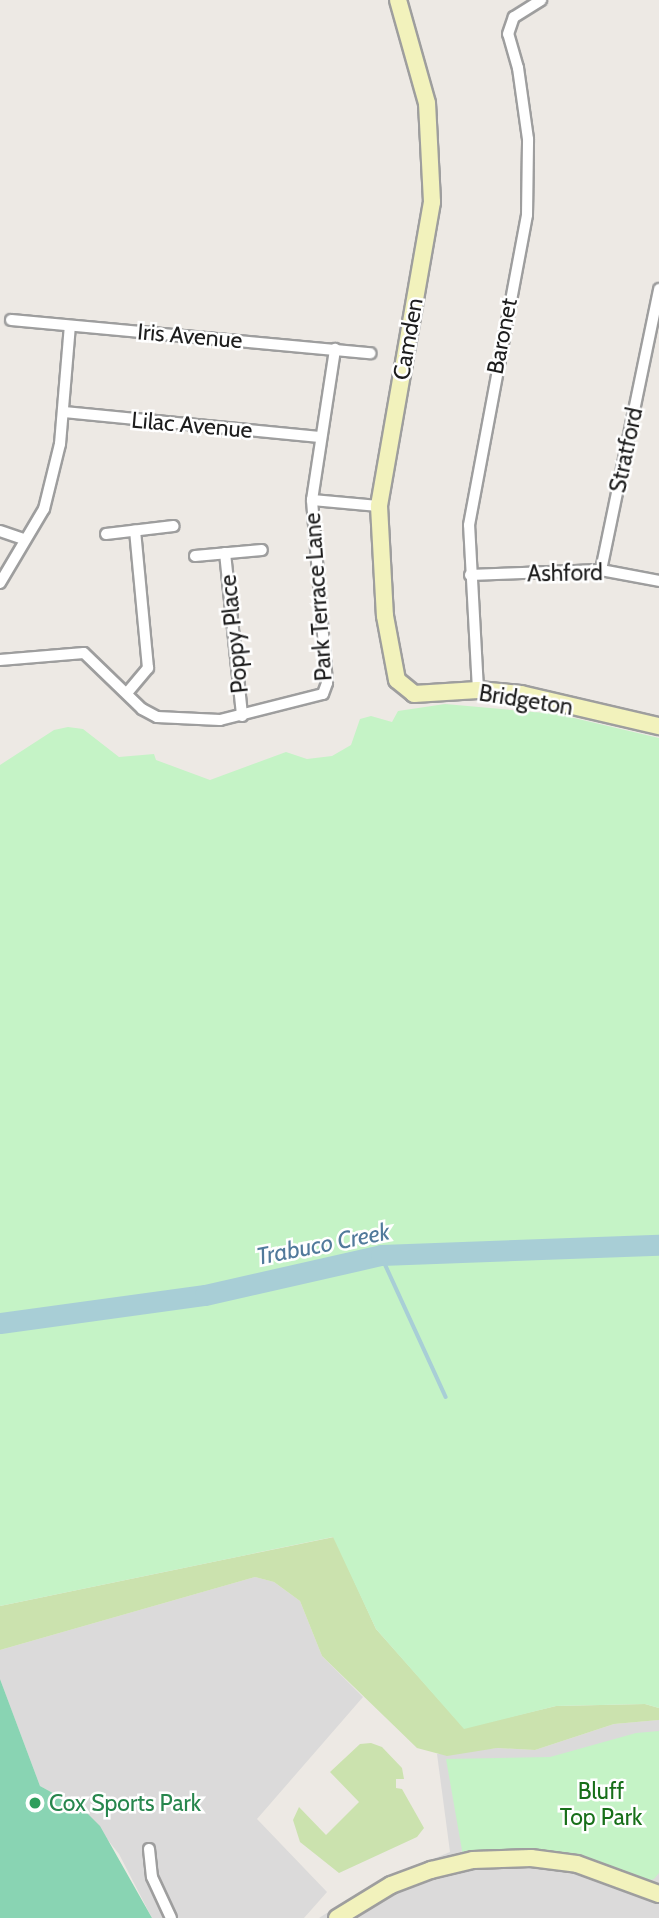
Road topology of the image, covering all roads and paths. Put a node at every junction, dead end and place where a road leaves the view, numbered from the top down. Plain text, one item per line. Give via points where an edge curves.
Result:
1 (398, 0) edge
2 (541, 0) edge
3 (659, 289) edge
4 (11, 320) dead end
5 (70, 326) junction
6 (335, 349) junction
7 (370, 353) dead end
8 (64, 412) junction
9 (320, 438) junction
10 (312, 500) junction
11 (379, 506) junction
12 (174, 526) dead end
13 (0, 531) edge
14 (135, 531) junction
15 (106, 534) dead end
16 (23, 539) junction
17 (262, 550) dead end
18 (225, 553) junction
19 (195, 556) dead end
20 (601, 570) junction
21 (470, 575) junction
22 (659, 581) edge
23 (0, 583) edge
24 (0, 660) edge
25 (397, 680) joint
26 (478, 690) junction
27 (127, 693) junction
28 (242, 716) junction
29 (659, 726) edge
30 (149, 1849) dead end
31 (658, 1896) edge
32 (171, 1918) edge
33 (337, 1918) edge
34 (356, 1918) edge

1 - 11 street, Camden via 427,103 432,202
2 - 21 street, Baronet via 509,23 528,139 527,215 478,463 469,525
3 - 20 street, Stratford
4 - 5 street, Iris Avenue
5 - 6 street, Iris Avenue
5 - 8 street
6 - 7 street, Iris Avenue
6 - 9 street, Park Terrace Lane
8 - 9 street, Lilac Avenue
8 - 16 street via 44,509
9 - 10 street, Park Terrace Lane
10 - 11 street, Park Terrace Lane
10 - 28 street, Park Terrace Lane via 326,689 319,696
11 - 25 street, Camden via 385,616
12 - 14 street
13 - 16 street
14 - 15 street
14 - 27 street via 148,668
16 - 23 street
17 - 18 street, Poppy Place
18 - 19 street, Poppy Place
18 - 28 street, Poppy Place
20 - 21 street, Ashford
20 - 22 street, Ashford
21 - 26 street, Baronet
24 - 27 street via 84,653
25 - 26 street, Bridgeton via 414,694
26 - 29 street, Bridgeton via 521,694
27 - 28 street via 157,717 210,720
30 - 32 street via 152,1877
31 - 33 street via 577,1864 531,1858 473,1860 391,1885
31 - 34 street via 546,1869 488,1866 396,1895

